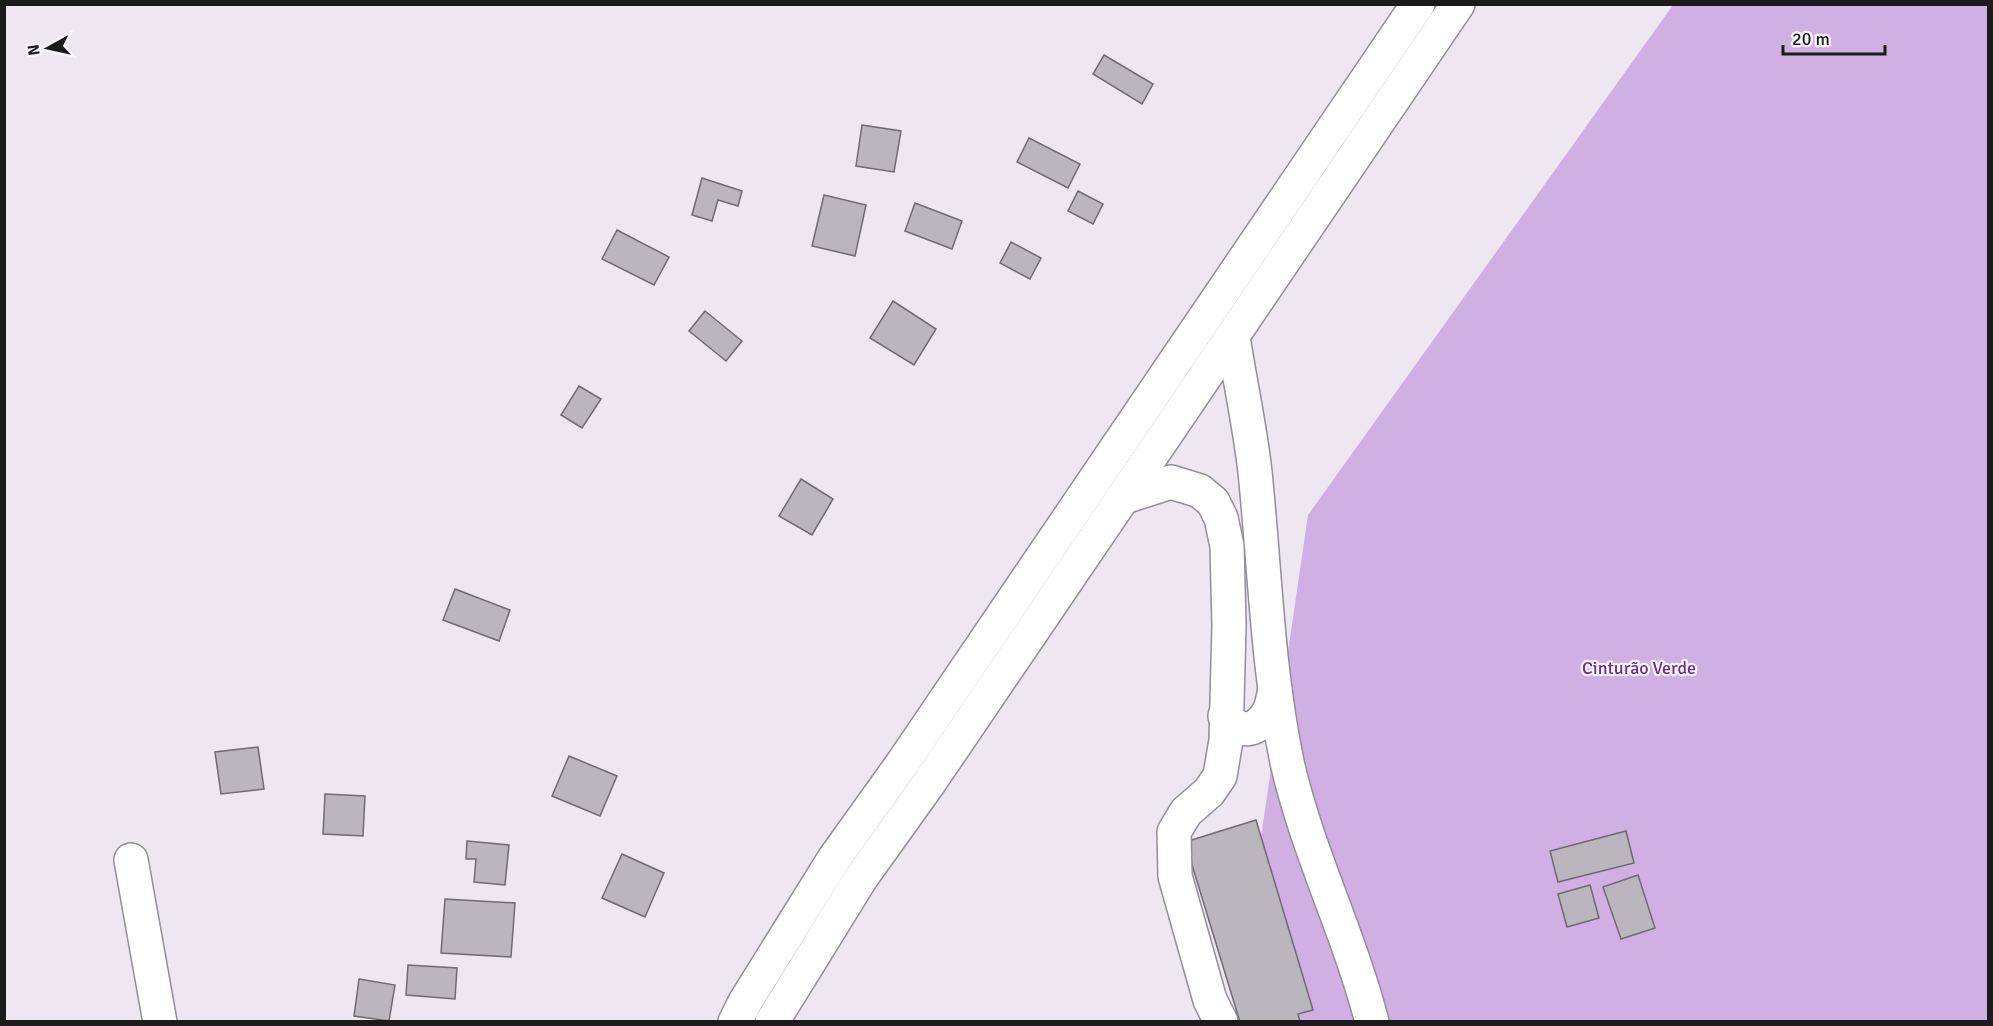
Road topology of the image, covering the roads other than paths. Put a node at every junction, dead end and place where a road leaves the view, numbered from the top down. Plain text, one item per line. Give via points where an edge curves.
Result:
1 (1418, 4) edge
2 (1458, 4) edge
3 (1233, 337) junction
4 (1124, 497) junction
5 (1275, 690) junction
6 (1226, 716) junction
7 (131, 860) dead end
8 (160, 1022) edge
9 (735, 1022) edge
10 (772, 1022) edge
11 (1221, 1022) edge
12 (1371, 1022) edge

1 - 9 main road via 834,859
2 - 3 main road
3 - 4 main road
3 - 5 main road via 1254,468
4 - 6 main road via 1171,482 1200,491 1213,502 1221,518 1227,546
4 - 10 main road via 861,878
5 - 6 main road via 1269,712 1252,728 1242,730
5 - 12 main road via 1295,792
6 - 11 main road via 1220,776 1186,812 1174,832 1175,876 1210,1000
7 - 8 main road

